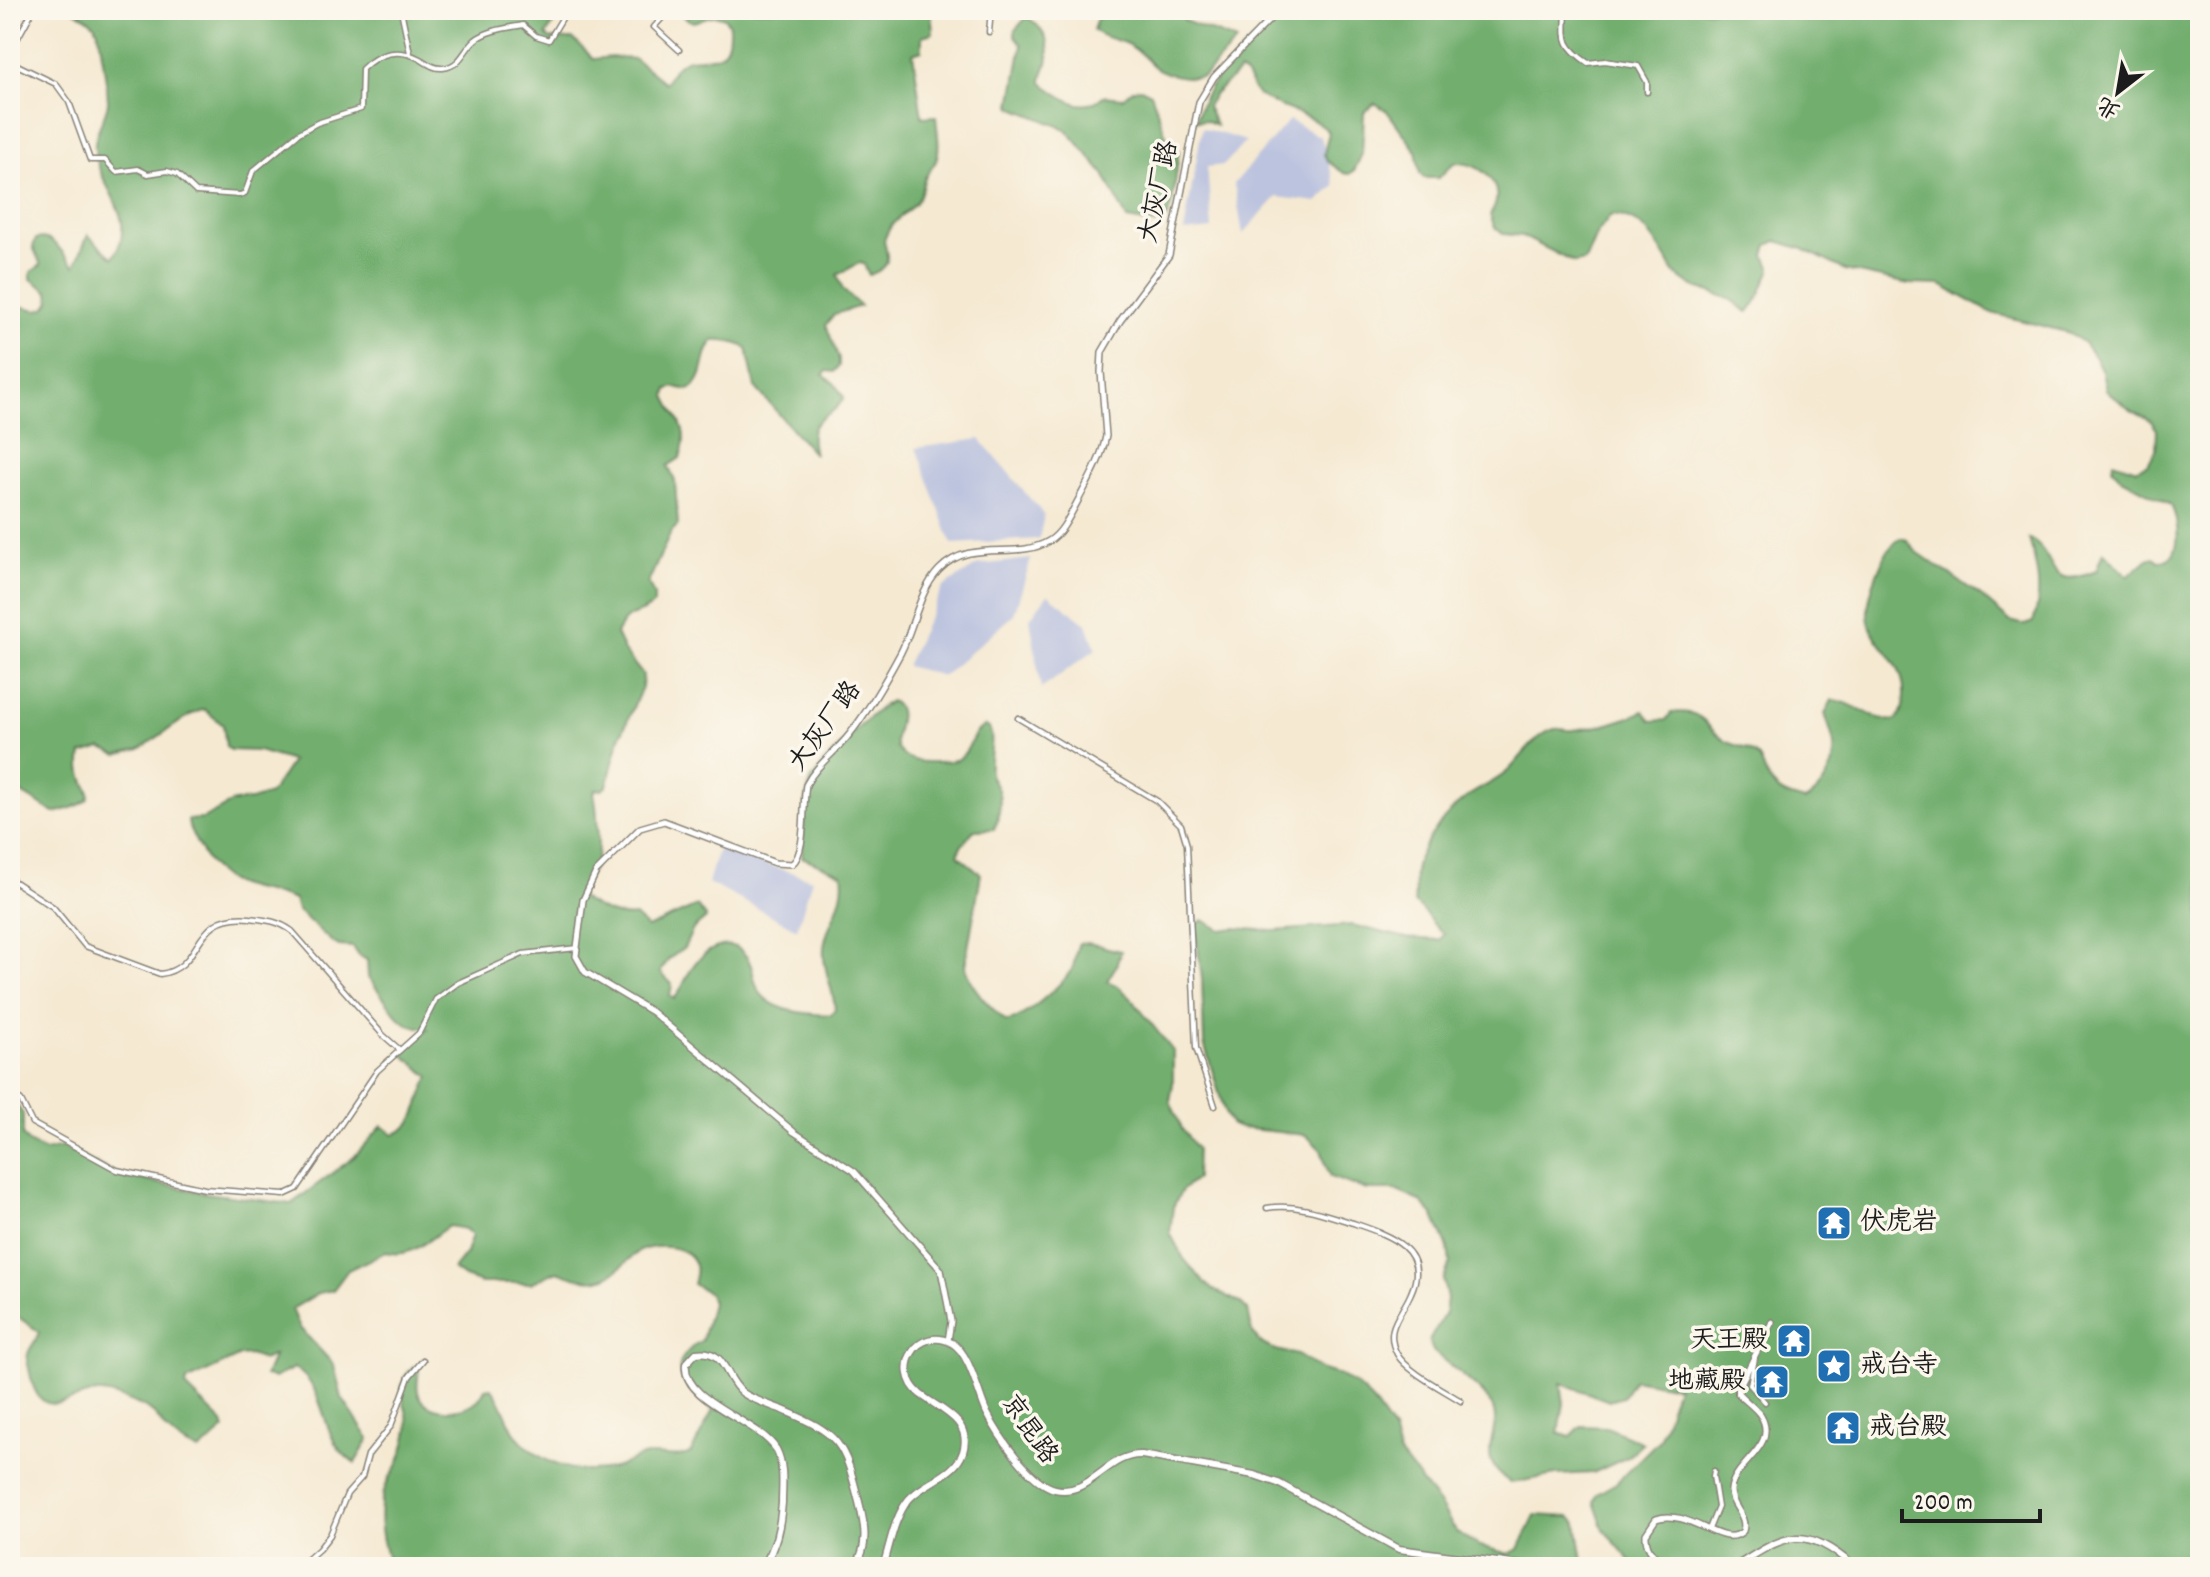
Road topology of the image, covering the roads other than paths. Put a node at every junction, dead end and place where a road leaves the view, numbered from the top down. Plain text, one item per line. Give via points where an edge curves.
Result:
1 (33, 10) edge
2 (401, 10) edge
3 (567, 10) edge
4 (662, 10) edge
5 (991, 10) edge
6 (1279, 10) edge
7 (1566, 10) edge
8 (989, 32) dead end
9 (679, 50) dead end
10 (10, 52) edge
11 (410, 53) junction
12 (10, 64) edge
13 (17, 65) junction
14 (1647, 92) dead end
15 (1018, 718) dead end
16 (10, 879) edge
17 (577, 948) junction
18 (400, 1050) junction
19 (10, 1089) edge
20 (1215, 1106) dead end
21 (1267, 1208) dead end
22 (1772, 1322) dead end
23 (948, 1341) junction
24 (1756, 1356) junction
25 (423, 1360) dead end
26 (1461, 1401) dead end
27 (1765, 1402) dead end
28 (1714, 1471) dead end
29 (1709, 1529) junction
30 (299, 1567) edge
31 (763, 1567) edge
32 (855, 1567) edge
33 (883, 1567) edge
34 (1535, 1567) edge
35 (1670, 1567) edge
36 (1735, 1567) edge
37 (1855, 1567) edge

1 - 10 street
2 - 11 street
3 - 11 street via 549,40 523,25 503,28 476,39 455,65 439,69
4 - 9 street via 664,16 654,27
5 - 8 street
6 - 17 street, 大灰厂路 via 1214,77 1199,102 1169,255 1102,352 1104,446 1057,534 1031,547 972,552 938,571 901,651 860,720 806,785 797,860 775,863 664,821 640,828 596,872 583,900
7 - 14 street via 1565,43 1571,52 1588,63 1638,66
10 - 13 street
11 - 13 street via 371,60 362,69 361,109 299,133 253,171 245,193 233,196 196,192 167,171 116,172 105,160 90,160 69,102 56,84
12 - 13 street
15 - 20 street via 1157,801 1181,825 1187,845 1196,1048
16 - 18 street via 53,907 85,946 160,974 181,968 212,925 225,918 277,921
17 - 18 street via 523,954 458,983 436,999 419,1033
17 - 23 street via 585,972 652,1012 794,1132 854,1171 941,1270 951,1321
18 - 19 street via 377,1071 297,1189 284,1195 205,1189 117,1170 32,1123
21 - 26 street via 1308,1209 1385,1233 1408,1249 1414,1262 1412,1293 1392,1326 1392,1339 1405,1364
22 - 24 street
23 - 33 main road, 京昆路 via 927,1341 915,1348 907,1373 918,1392 962,1427 963,1453 955,1466 907,1502
23 - 34 main road, 京昆路 via 960,1351 995,1425 1046,1486 1077,1488 1117,1460 1142,1455 1278,1483 1399,1549
24 - 27 street via 1750,1385
24 - 29 street via 1738,1389 1764,1428 1759,1448 1731,1490 1744,1528 1734,1538
25 - 30 street via 409,1377 391,1426 368,1455 362,1477 347,1494 330,1535
28 - 29 street via 1718,1507
29 - 35 street via 1676,1516 1652,1522 1647,1546
31 - 32 main road via 780,1526 780,1459 764,1436 690,1384 686,1364 696,1353 715,1354 744,1394 820,1426 840,1444 865,1530 865,1547
36 - 37 main road via 1776,1542 1797,1537 1826,1546

